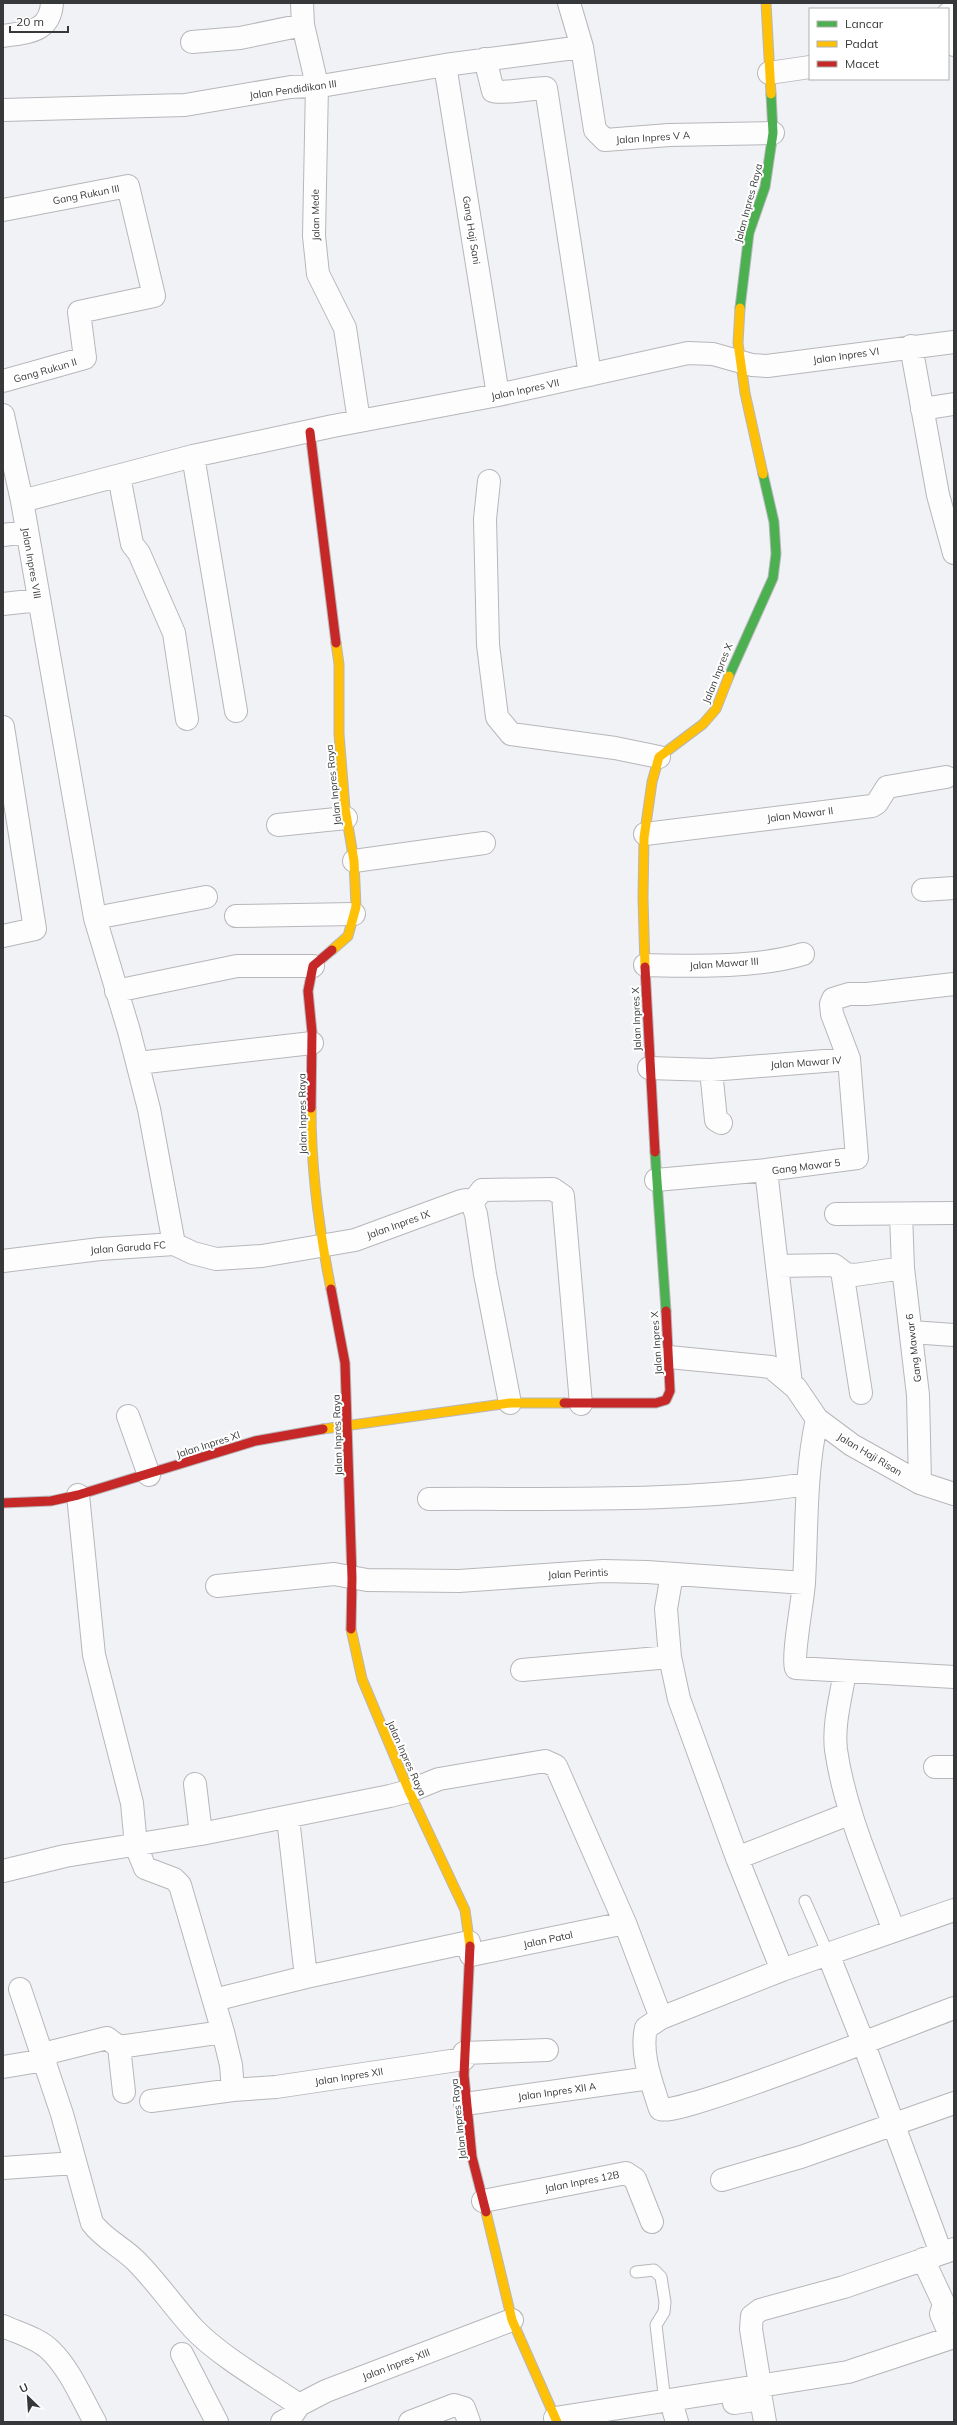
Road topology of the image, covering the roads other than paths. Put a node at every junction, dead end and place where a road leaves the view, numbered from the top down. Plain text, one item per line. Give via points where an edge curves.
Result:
1 (52, 3) edge
2 (302, 3) edge
3 (569, 3) edge
4 (766, 3) edge
5 (949, 19) edge
6 (303, 25) junction
7 (3, 36) edge
8 (192, 42) dead end
9 (954, 45) edge
10 (582, 47) junction
11 (486, 60) junction
12 (445, 65) junction
13 (809, 67) edge
14 (770, 73) junction
15 (317, 85) junction
16 (3, 110) edge
17 (773, 133) junction
18 (3, 210) edge
19 (154, 296) joint
20 (954, 342) edge
21 (910, 346) junction
22 (739, 360) junction
23 (590, 375) junction
24 (3, 381) edge
25 (498, 395) junction
26 (954, 404) edge
27 (922, 409) junction
28 (3, 415) edge
29 (359, 421) junction
30 (310, 432) junction
31 (194, 456) junction
32 (119, 476) junction
33 (489, 481) dead end
34 (946, 496) edge
35 (22, 501) junction
36 (26, 532) junction
37 (3, 535) edge
38 (954, 553) edge
39 (39, 600) junction
40 (3, 604) edge
41 (236, 711) dead end
42 (187, 719) dead end
43 (3, 727) edge
44 (659, 756) junction
45 (946, 778) dead end
46 (346, 818) junction
47 (278, 826) dead end
48 (645, 834) junction
49 (484, 843) dead end
50 (354, 861) junction
51 (954, 888) edge
52 (923, 890) dead end
53 (206, 897) dead end
54 (354, 914) junction
55 (236, 916) dead end
56 (95, 918) junction
57 (3, 936) edge
58 (803, 954) dead end
59 (645, 965) junction
60 (313, 966) junction
61 (954, 984) edge
62 (116, 990) junction
63 (312, 1042) junction
64 (849, 1059) junction
65 (138, 1063) junction
66 (649, 1068) junction
67 (711, 1070) junction
68 (721, 1123) dead end
69 (766, 1170) junction
70 (656, 1180) junction
71 (472, 1203) junction
72 (954, 1213) edge
73 (836, 1214) dead end
74 (901, 1214) junction
75 (174, 1244) junction
76 (322, 1246) junction
77 (3, 1261) edge
78 (777, 1266) junction
79 (903, 1268) junction
80 (842, 1271) junction
81 (911, 1332) junction
82 (954, 1335) edge
83 (669, 1357) junction
84 (791, 1384) junction
85 (862, 1393) dead end
86 (510, 1403) junction
87 (581, 1404) junction
88 (128, 1416) dead end
89 (817, 1419) junction
90 (348, 1426) junction
91 (149, 1475) junction
92 (920, 1483) junction
93 (807, 1484) junction
94 (954, 1494) edge
95 (78, 1495) junction
96 (429, 1499) dead end
97 (3, 1503) edge
98 (672, 1574) junction
99 (352, 1578) junction
100 (804, 1583) junction
101 (217, 1586) dead end
102 (670, 1657) junction
103 (522, 1670) dead end
104 (845, 1671) junction
105 (954, 1677) edge
106 (195, 1784) dead end
107 (409, 1792) junction
108 (851, 1812) junction
109 (288, 1818) junction
110 (201, 1834) junction
111 (136, 1846) junction
112 (737, 1858) junction
113 (3, 1871) edge
114 (805, 1901) dead end
115 (954, 1910) edge
116 (624, 1923) junction
117 (894, 1931) junction
118 (470, 1948) junction
119 (828, 1954) junction
120 (782, 1970) junction
121 (306, 1976) junction
122 (20, 1990) dead end
123 (214, 2000) junction
124 (954, 2008) edge
125 (661, 2018) junction
126 (223, 2032) junction
127 (863, 2042) junction
128 (119, 2047) junction
129 (546, 2050) dead end
130 (464, 2056) junction
131 (45, 2060) junction
132 (3, 2067) edge
133 (650, 2078) junction
134 (233, 2090) junction
135 (124, 2092) dead end
136 (151, 2101) dead end
137 (465, 2104) junction
138 (954, 2104) edge
139 (892, 2124) junction
140 (75, 2163) junction
141 (3, 2168) edge
142 (722, 2180) dead end
143 (482, 2201) junction
144 (652, 2222) dead end
145 (939, 2254) edge
146 (636, 2272) dead end
147 (512, 2320) junction
148 (3, 2326) edge
149 (953, 2337) edge
150 (182, 2354) dead end
151 (760, 2385) junction
152 (672, 2412) edge
153 (301, 2414) edge
154 (556, 2420) edge
155 (95, 2422) edge
156 (218, 2422) edge
157 (282, 2422) edge
158 (410, 2422) edge
159 (469, 2422) edge
160 (626, 2422) edge
161 (764, 2422) edge

1 - 7 street via 52,14 46,23 32,31
2 - 6 street, Jalan Mede
3 - 10 street, Jalan Inpres V A
4 - 14 street, Jalan Inpres Raya
5 - 9 street
6 - 8 street via 240,38
6 - 15 street, Jalan Mede
10 - 11 street, Jalan Pendidikan III
10 - 17 street, Jalan Inpres V A via 595,130 606,140 669,135
11 - 12 street, Jalan Pendidikan III
11 - 23 street via 493,91 498,93 546,88
12 - 15 street, Jalan Pendidikan III
12 - 25 street, Gang Haji Sani
13 - 14 street
14 - 17 street, Jalan Inpres Raya
15 - 16 street, Jalan Pendidikan III via 185,104
15 - 29 street, Jalan Mede via 314,236 318,274 345,328
17 - 22 street, Jalan Inpres Raya via 765,187 749,233 738,328
18 - 19 street, Gang Rukun III via 128,186
19 - 24 street, Gang Rukun II via 79,312 85,358
20 - 21 street, Jalan Inpres VI
21 - 22 street, Jalan Inpres VI via 767,366 752,365
21 - 27 street
22 - 23 street, Jalan Inpres VII via 713,354 688,353
22 - 44 street, Jalan Inpres X via 774,522 776,554 773,578 737,654 716,709 703,724
23 - 25 street, Jalan Inpres VII
25 - 29 street, Jalan Inpres VII
26 - 27 street
27 - 34 street
28 - 35 street
29 - 30 street, Jalan Inpres VII
30 - 31 street
30 - 46 street, Jalan Inpres Raya via 339,664 339,734
31 - 32 street
31 - 41 street
32 - 35 street
32 - 42 street via 132,544 139,553 174,632
33 - 44 street via 485,519 488,645 497,717 511,734
34 - 38 street
35 - 36 street, Jalan Inpres VIII
36 - 37 street
36 - 39 street, Jalan Inpres VIII
39 - 40 street
39 - 56 street, Jalan Inpres VIII
43 - 57 street via 35,929
44 - 48 street, Jalan Inpres X
45 - 48 street, Jalan Mawar II via 887,787 877,803 872,806
46 - 47 street
46 - 50 street, Jalan Inpres Raya
48 - 59 street, Jalan Inpres X
49 - 50 street
50 - 54 street, Jalan Inpres Raya
51 - 52 street
53 - 56 street
54 - 55 street
54 - 60 street, Jalan Inpres Raya via 348,936
56 - 62 street, Jalan Inpres VIII
58 - 59 street, Jalan Mawar III via 787,959 731,963
59 - 66 street, Jalan Inpres X
60 - 62 street via 237,966
60 - 63 street, Jalan Inpres Raya via 308,991
61 - 64 street, Jalan Mawar IV via 849,994 833,999 832,1014
62 - 65 street, Jalan Inpres VIII
63 - 65 street
63 - 76 street, Jalan Inpres Raya via 311,1134
64 - 67 street, Jalan Mawar IV
64 - 69 street, Gang Mawar 5 via 857,1158
65 - 75 street, Jalan Inpres VIII
66 - 67 street, Jalan Mawar IV
66 - 70 street, Jalan Inpres X
67 - 68 street via 716,1120
69 - 70 street, Gang Mawar 5
69 - 78 street
70 - 83 street, Jalan Inpres X
71 - 76 street, Jalan Inpres IX via 461,1201 355,1240
71 - 86 street
71 - 87 street via 482,1190 553,1189 563,1196
72 - 74 street
73 - 74 street
74 - 79 street, Gang Mawar 6
75 - 76 street, Jalan Garuda FC via 194,1254 216,1259 262,1256
75 - 77 street, Jalan Garuda FC via 100,1249
76 - 90 street, Jalan Inpres Raya via 345,1363
78 - 80 street via 834,1265
78 - 84 street
79 - 80 street via 855,1275
79 - 81 street, Gang Mawar 6
80 - 85 street
81 - 82 street
81 - 92 street, Gang Mawar 6 via 918,1395
83 - 84 street, Jalan Haji Risan via 771,1366
83 - 87 street, Jalan Inpres X via 670,1391 666,1400 656,1403
84 - 89 street, Jalan Haji Risan
86 - 87 street, Jalan Inpres X
86 - 90 street, Jalan Inpres X
88 - 91 street
89 - 92 street, Jalan Haji Risan via 852,1445
89 - 93 street
90 - 91 street, Jalan Inpres XI via 254,1441
90 - 99 street, Jalan Inpres Raya
91 - 95 street, Jalan Inpres XI
92 - 94 street, Jalan Haji Risan
93 - 96 street via 769,1490 675,1497
93 - 100 street
95 - 97 street, Jalan Inpres XI via 51,1501
95 - 111 street via 94,1655 132,1803
98 - 99 street, Jalan Perintis via 603,1571 459,1581
98 - 100 street, Jalan Perintis
98 - 102 street via 666,1610
99 - 101 street, Jalan Perintis via 334,1574
99 - 107 street, Jalan Inpres Raya via 351,1637 362,1679
100 - 104 street via 796,1668
102 - 103 street
102 - 112 street via 686,1721
104 - 105 street
104 - 108 street via 836,1721 836,1750
106 - 110 street
107 - 109 street
107 - 116 street via 440,1779 535,1762 545,1761 556,1766
107 - 118 street, Jalan Inpres Raya via 465,1910
108 - 112 street
108 - 117 street
109 - 110 street
109 - 121 street
110 - 111 street
111 - 113 street via 65,1856
111 - 123 street via 145,1868 174,1879 180,1885
112 - 120 street
114 - 119 lane
115 - 117 street
116 - 118 street, Jalan Patal
116 - 125 street
117 - 119 street
118 - 121 street, Jalan Patal
118 - 130 street, Jalan Inpres Raya
119 - 120 street
119 - 127 street
120 - 125 street
121 - 123 street, Jalan Patal
122 - 131 street
123 - 126 street
124 - 127 street
125 - 133 street via 646,2028 643,2041
126 - 128 street
126 - 134 street via 231,2065
127 - 133 street via 719,2096 670,2110 660,2108
127 - 139 street
128 - 131 street via 107,2038 51,2052
128 - 135 street
129 - 130 street, Jalan Inpres XII
130 - 134 street, Jalan Inpres XII via 276,2087
130 - 137 street, Jalan Inpres Raya
131 - 132 street
131 - 140 street
133 - 137 street, Jalan Inpres XII A
134 - 136 street, Jalan Inpres XII
137 - 143 street, Jalan Inpres Raya via 472,2157
138 - 139 street
139 - 142 street via 801,2157
139 - 145 street
140 - 141 street
140 - 153 street via 88,2213 99,2232 134,2259 163,2289 194,2328
143 - 144 street, Jalan Inpres 12B via 626,2173 635,2179
143 - 147 street, Jalan Inpres Raya
145 - 149 street via 944,2304 941,2314
145 - 151 street via 844,2287 760,2310 752,2316 751,2329
146 - 152 lane via 654,2270 661,2277 664,2312 656,2325
147 - 153 street, Jalan Inpres XIII via 326,2391
147 - 154 street, Jalan Inpres Raya
148 - 155 street via 32,2338 50,2350
149 - 151 street via 848,2372
150 - 156 street
151 - 152 street
152 - 154 street
152 - 160 street
152 - 161 street via 761,2399
153 - 157 street
158 - 159 street via 454,2405 464,2408

